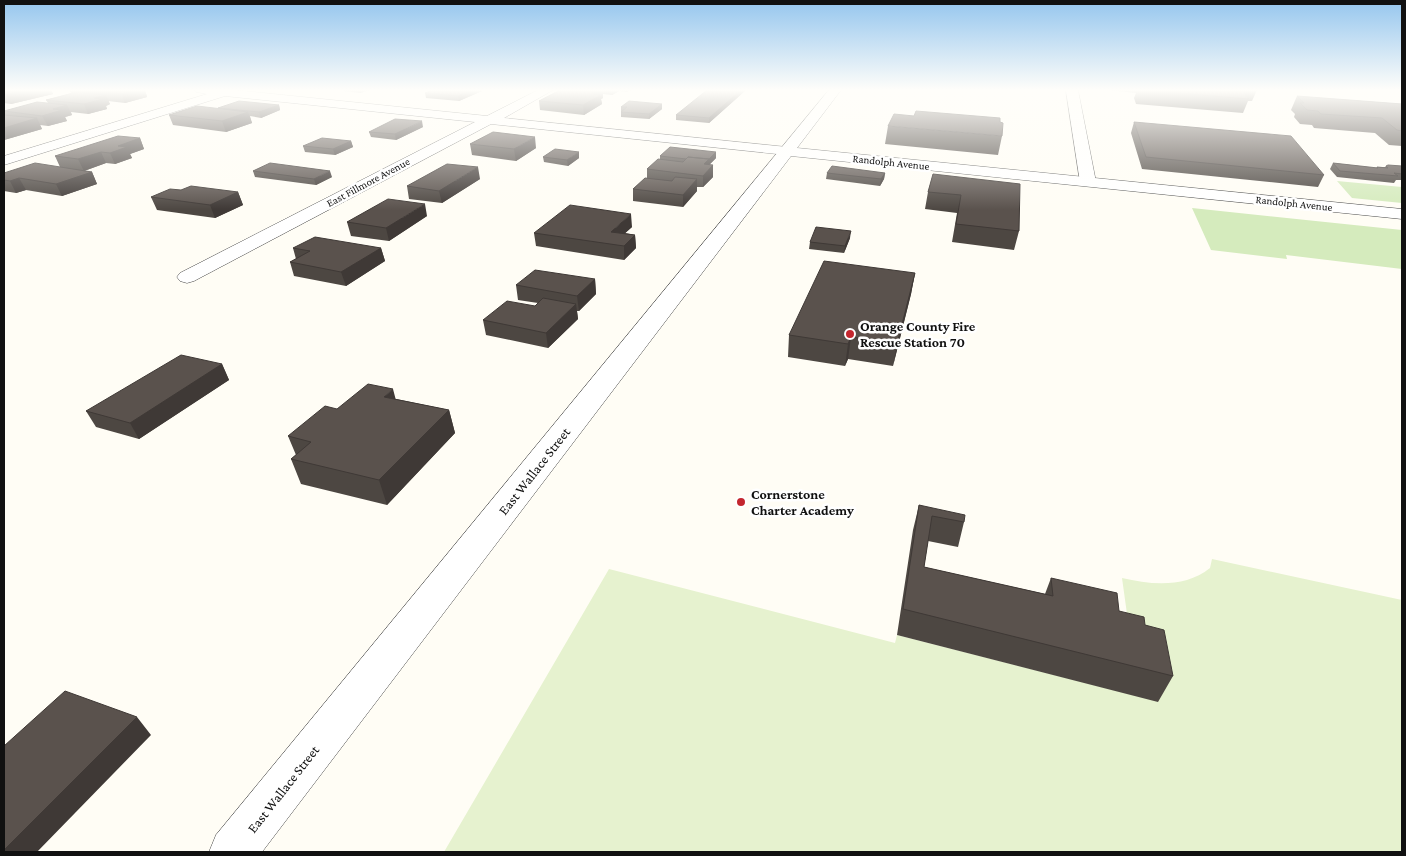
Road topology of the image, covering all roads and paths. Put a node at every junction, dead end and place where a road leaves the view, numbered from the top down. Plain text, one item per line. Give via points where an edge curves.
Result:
1 (103, 130) edge
2 (469, 130) edge
3 (584, 130) edge
4 (804, 130) edge
5 (1079, 130) edge
6 (787, 151) junction
7 (4, 161) edge
8 (1088, 182) junction
9 (1402, 214) edge
10 (187, 277) dead end
11 (233, 852) edge

1 - 7 street
2 - 10 street, East Fillmore Avenue
3 - 6 street, Randolph Avenue
4 - 6 street, East Wallace Street
5 - 8 street
6 - 8 street, Randolph Avenue
6 - 11 street, East Wallace Street
8 - 9 street, Randolph Avenue

